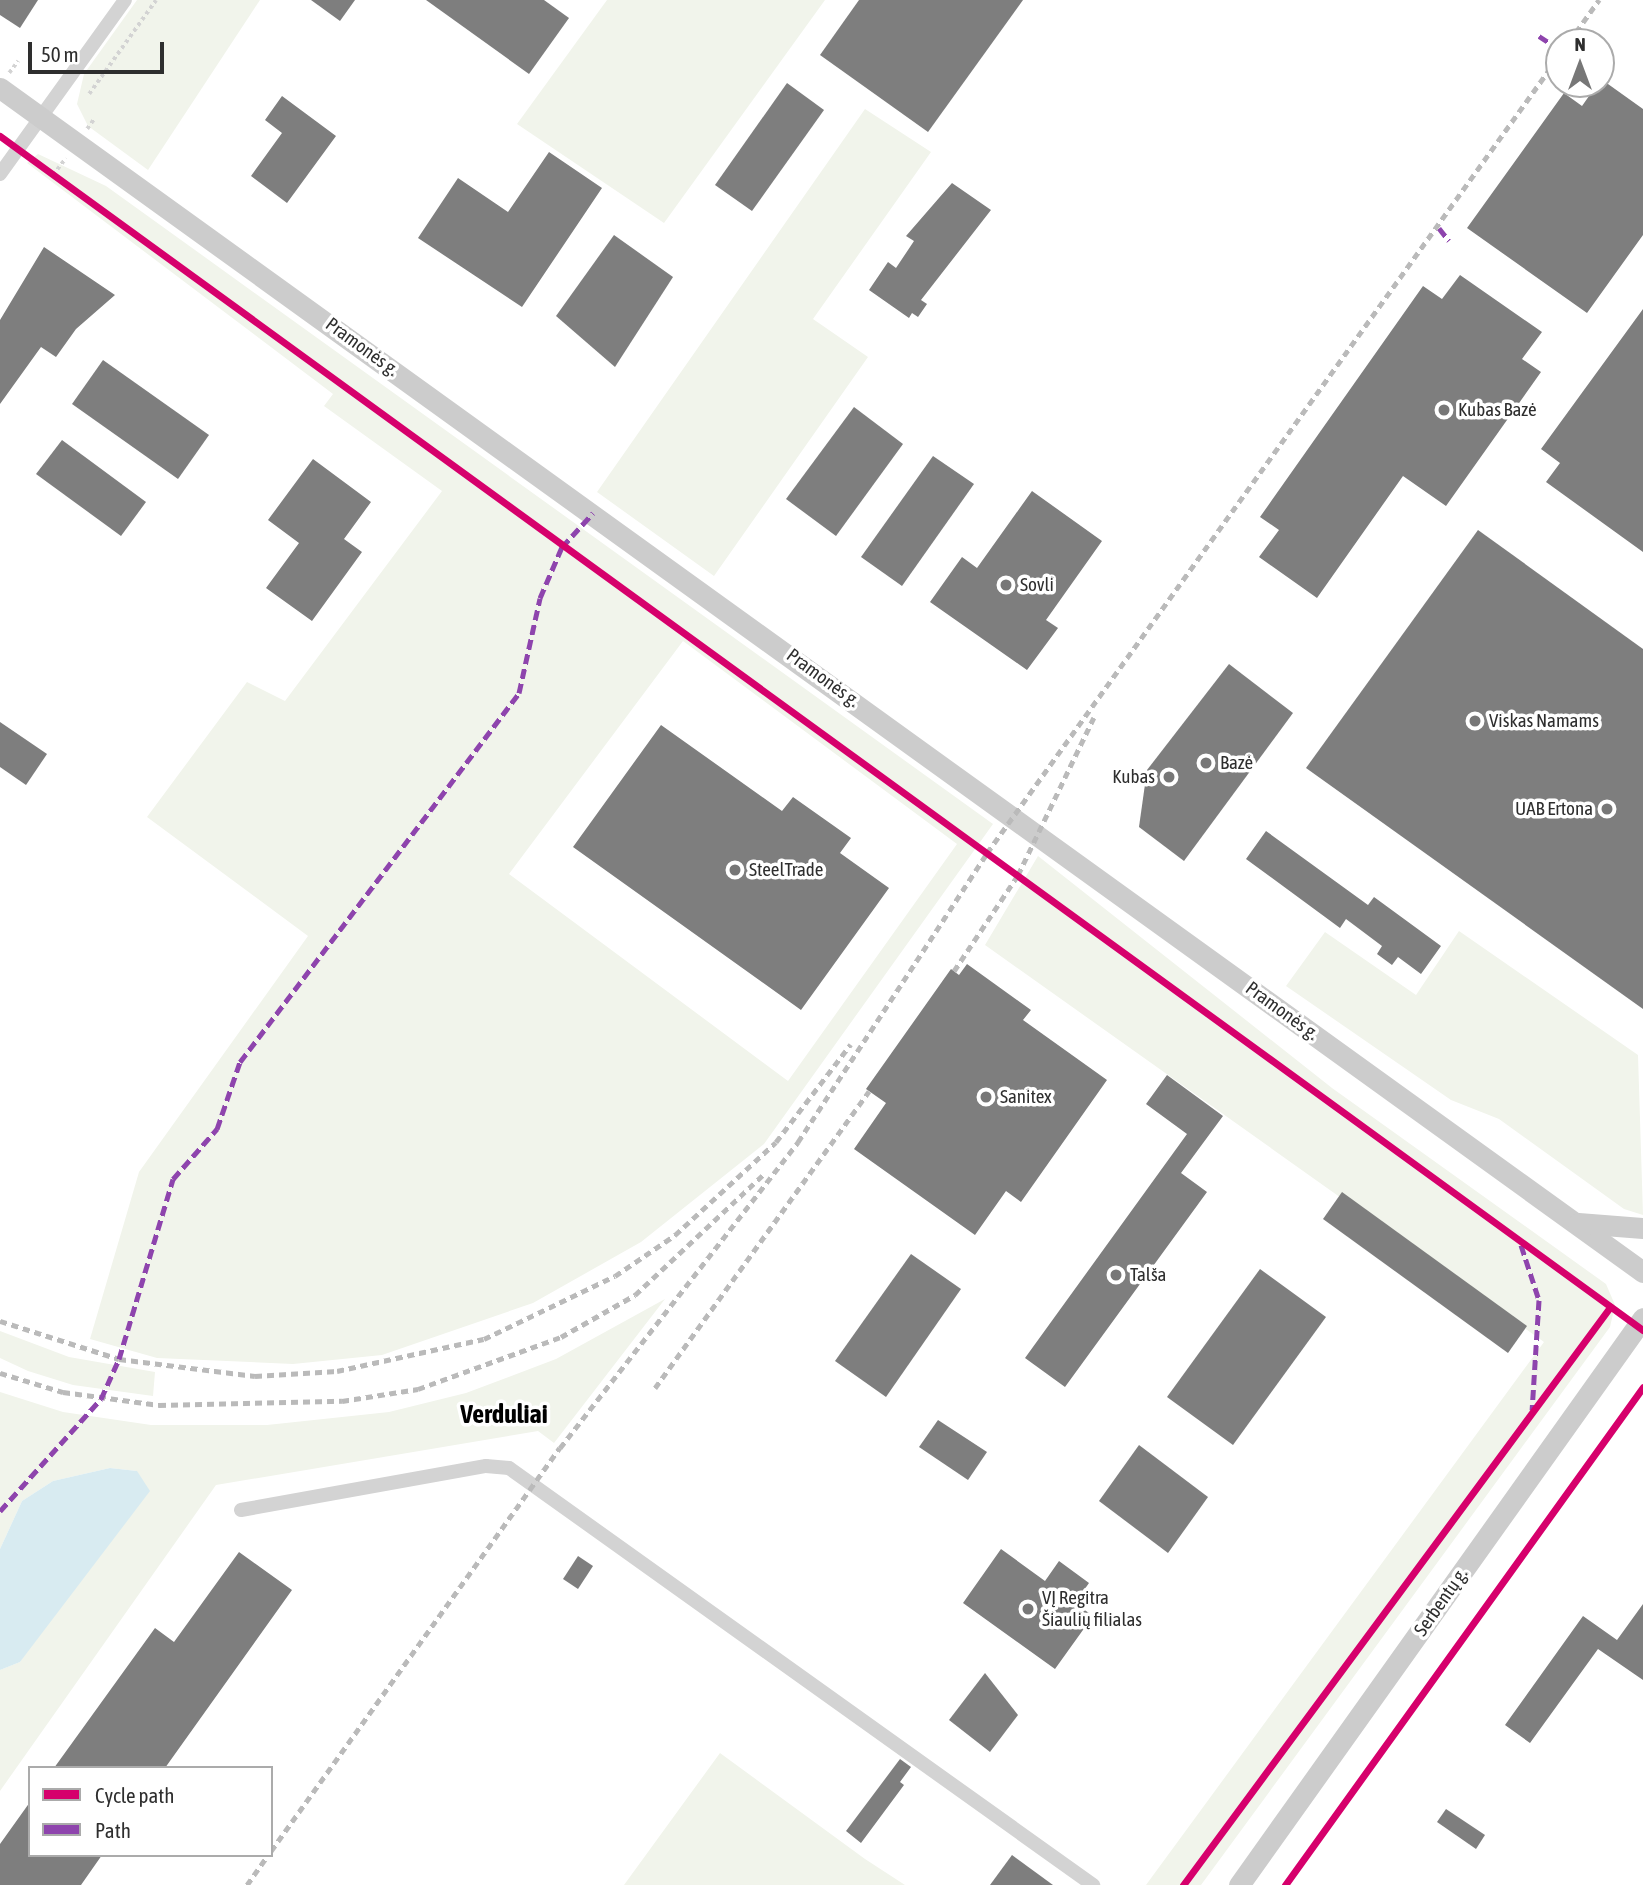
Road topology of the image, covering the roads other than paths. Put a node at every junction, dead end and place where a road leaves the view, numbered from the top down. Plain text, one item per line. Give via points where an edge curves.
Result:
1 (125, 0) edge
2 (0, 88) edge
3 (42, 118) junction
4 (0, 173) edge
5 (1576, 1223) junction
6 (1643, 1228) edge
7 (1643, 1272) edge
8 (1643, 1318) edge
9 (241, 1510) dead end
10 (1093, 1885) edge
11 (1238, 1885) edge

1 - 3 street
2 - 3 main road, Pramonės g.
3 - 4 street
3 - 5 main road, Pramonės g.
5 - 6 main road
5 - 7 main road, Pramonės g.
8 - 11 main road, Serbentų g.
9 - 10 street via 486,1466 509,1468

